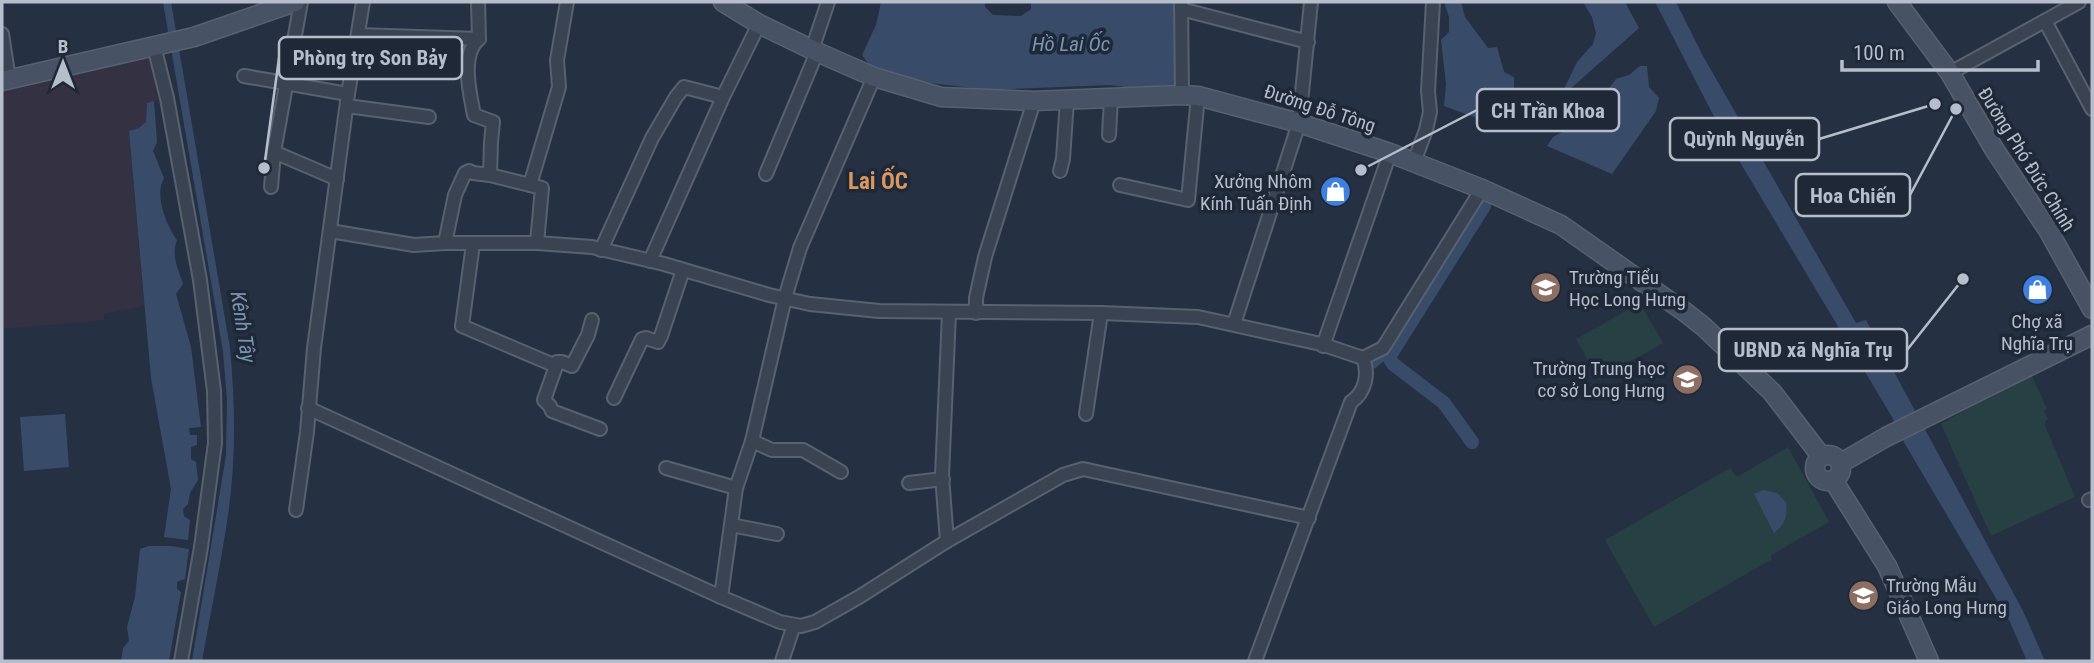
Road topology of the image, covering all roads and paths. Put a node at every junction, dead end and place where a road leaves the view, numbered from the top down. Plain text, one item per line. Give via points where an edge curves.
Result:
1 (295, 2) edge
2 (301, 2) edge
3 (363, 2) edge
4 (478, 2) edge
5 (567, 2) edge
6 (723, 2) edge
7 (828, 2) edge
8 (1311, 2) edge
9 (1433, 2) edge
10 (1897, 2) edge
11 (2079, 2) edge
12 (1181, 6) edge
13 (2045, 21) junction
14 (759, 24) junction
15 (2, 34) edge
16 (358, 36) junction
17 (479, 39) junction
18 (1308, 42) junction
19 (155, 46) junction
20 (814, 51) junction
21 (1950, 73) junction
22 (244, 76) dead end
23 (874, 77) junction
24 (6, 81) edge
25 (285, 82) junction
26 (1190, 95) junction
27 (723, 97) junction
28 (1111, 98) junction
29 (347, 100) junction
30 (1067, 100) junction
31 (1034, 101) junction
32 (2092, 109) edge
33 (429, 117) dead end
34 (1299, 122) junction
35 (1109, 135) dead end
36 (274, 152) junction
37 (1390, 153) junction
38 (1414, 162) junction
39 (1060, 171) dead end
40 (765, 174) dead end
41 (490, 175) junction
42 (337, 179) junction
43 (530, 185) junction
44 (1121, 185) dead end
45 (271, 187) dead end
46 (1482, 189) junction
47 (330, 231) junction
48 (445, 243) junction
49 (537, 243) junction
50 (473, 244) junction
51 (601, 250) junction
52 (650, 261) junction
53 (683, 270) junction
54 (786, 298) junction
55 (2092, 309) edge
56 (949, 313) junction
57 (976, 313) junction
58 (1101, 313) junction
59 (592, 320) dead end
60 (1234, 324) junction
61 (2092, 335) edge
62 (1323, 346) junction
63 (1363, 358) junction
64 (556, 366) junction
65 (614, 398) dead end
66 (308, 408) junction
67 (1086, 414) dead end
68 (600, 429) dead end
69 (752, 441) junction
70 (1821, 456) junction
71 (1841, 463) junction
72 (666, 468) dead end
73 (841, 472) dead end
74 (943, 479) junction
75 (1833, 480) junction
76 (909, 483) dead end
77 (736, 488) junction
78 (296, 510) dead end
79 (1309, 518) junction
80 (731, 524) junction
81 (776, 534) dead end
82 (947, 541) junction
83 (721, 597) junction
84 (794, 625) junction
85 (181, 661) edge
86 (782, 661) edge
87 (1255, 661) edge
88 (1929, 661) edge

1 - 19 main road
2 - 25 street
3 - 16 street
4 - 17 street
5 - 43 street via 557,60 559,87
6 - 14 main road, Đường Đỗ Tông
7 - 20 street
8 - 18 street
9 - 38 street via 1430,112
10 - 21 main road, Đường Phó Đức Chính
11 - 13 street
12 - 18 street
12 - 26 street
13 - 21 street
13 - 32 street
14 - 20 main road, Đường Đỗ Tông
14 - 27 street
15 - 24 street
16 - 17 street
16 - 29 street
17 - 41 street via 468,64 467,82 474,115 493,122
18 - 34 street
19 - 24 main road
19 - 85 street via 200,280 214,391 215,443
20 - 23 main road, Đường Đỗ Tông
20 - 40 street
21 - 55 main road, Đường Phó Đức Chính
22 - 25 street
23 - 31 main road, Đường Đỗ Tông via 941,97
23 - 54 street via 800,248
25 - 29 street
25 - 36 street
26 - 28 main road, Đường Đỗ Tông
26 - 34 main road, Đường Đỗ Tông
26 - 44 street via 1188,200
27 - 51 street via 684,86 653,138
27 - 52 street
28 - 30 main road, Đường Đỗ Tông
28 - 35 street
29 - 33 street
29 - 42 street
30 - 31 main road, Đường Đỗ Tông
30 - 39 street
31 - 57 street via 985,257
34 - 37 main road, Đường Đỗ Tông
34 - 60 street
36 - 42 street
36 - 45 street
37 - 38 main road, Đường Đỗ Tông
37 - 62 street
38 - 46 main road, Đường Đỗ Tông
41 - 43 street
41 - 48 street via 465,173 455,195
42 - 47 street
43 - 49 street via 542,188
46 - 63 street via 1383,348
46 - 70 main road, Đường Đỗ Tông via 1561,225 1685,312 1772,392
47 - 48 street via 414,245
47 - 66 street
48 - 50 street
49 - 50 street
49 - 51 street
50 - 64 street via 462,327
51 - 52 street
52 - 53 street
53 - 54 street
53 - 65 street via 658,342 642,339
54 - 56 street via 878,311
54 - 69 street
56 - 57 street
56 - 74 street
57 - 58 street
58 - 60 street via 1198,317
58 - 67 street
59 - 64 street via 572,366 557,362
60 - 62 street
61 - 71 main road
62 - 63 street
63 - 79 street via 1366,379 1351,402
64 - 68 street via 544,400 552,411
66 - 78 street
66 - 83 street
69 - 73 street via 772,450 803,450
69 - 77 street
70 - 71 main road via 1832,455
70 - 75 main road via 1815,465 1817,475 1824,481
71 - 75 main road via 1841,473
72 - 77 street
74 - 76 street
74 - 82 street
75 - 88 main road via 1887,566
77 - 80 street
79 - 82 street via 1083,469 1063,475
79 - 87 street
80 - 81 street
80 - 83 street
82 - 84 street via 815,622
83 - 84 street
84 - 86 street

